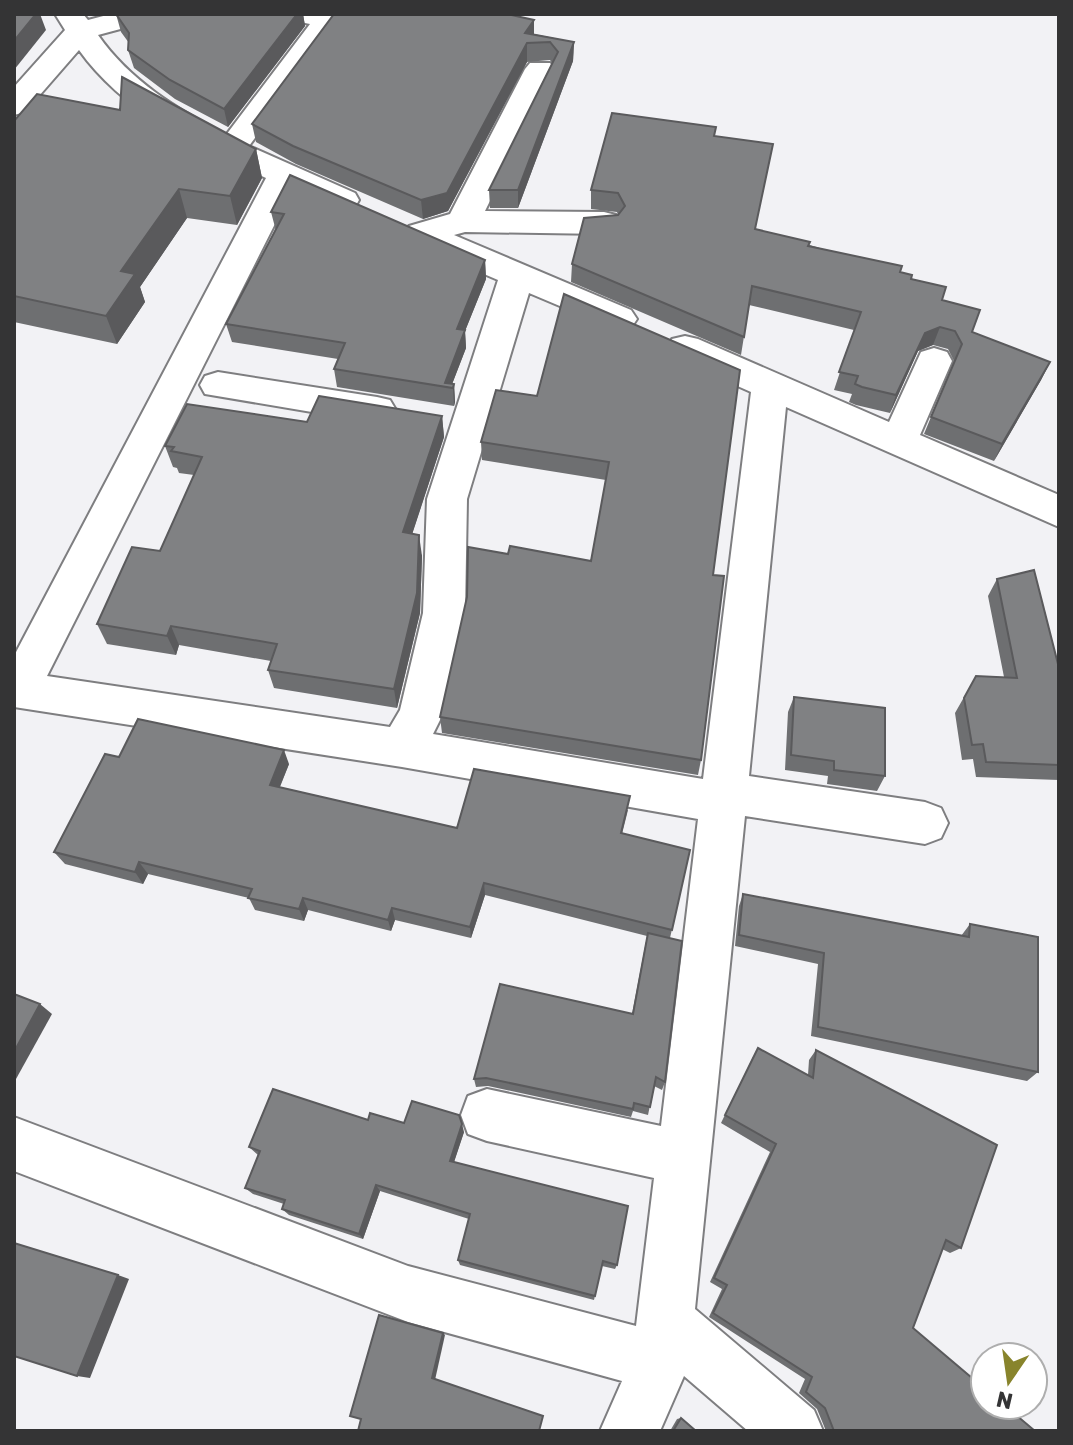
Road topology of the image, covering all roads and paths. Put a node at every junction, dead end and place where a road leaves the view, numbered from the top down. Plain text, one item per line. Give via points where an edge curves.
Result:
1 (144, 14) edge
2 (300, 14) edge
3 (75, 22) edge
4 (540, 69) edge
5 (18, 96) edge
6 (232, 148) junction
7 (284, 174) junction
8 (463, 221) junction
9 (393, 222) junction
10 (604, 223) edge
11 (517, 275) junction
12 (934, 361) dead end
13 (770, 384) junction
14 (218, 385) dead end
15 (438, 420) junction
16 (899, 441) junction
17 (1059, 512) edge
18 (1059, 524) edge
19 (16, 690) edge
20 (402, 748) junction
21 (724, 798) junction
22 (925, 823) dead end
23 (487, 1115) dead end
24 (17, 1153) edge
25 (683, 1158) junction
26 (663, 1341) junction
27 (630, 1431) edge
28 (793, 1431) edge

1 - 3 street
2 - 6 street via 327,22
3 - 5 street
3 - 6 street via 112,72 137,94
4 - 8 street
6 - 7 street
7 - 9 street
7 - 19 street
8 - 9 street
8 - 10 street
9 - 11 street
11 - 13 street
11 - 15 street
12 - 16 street
13 - 16 street
13 - 21 street
14 - 15 street
15 - 20 street via 447,499 444,613 421,714
16 - 17 street
17 - 18 street
19 - 20 street
20 - 21 street
21 - 22 street
21 - 25 street
23 - 25 street
24 - 26 street via 408,1294
25 - 26 street
26 - 27 street
26 - 28 street

